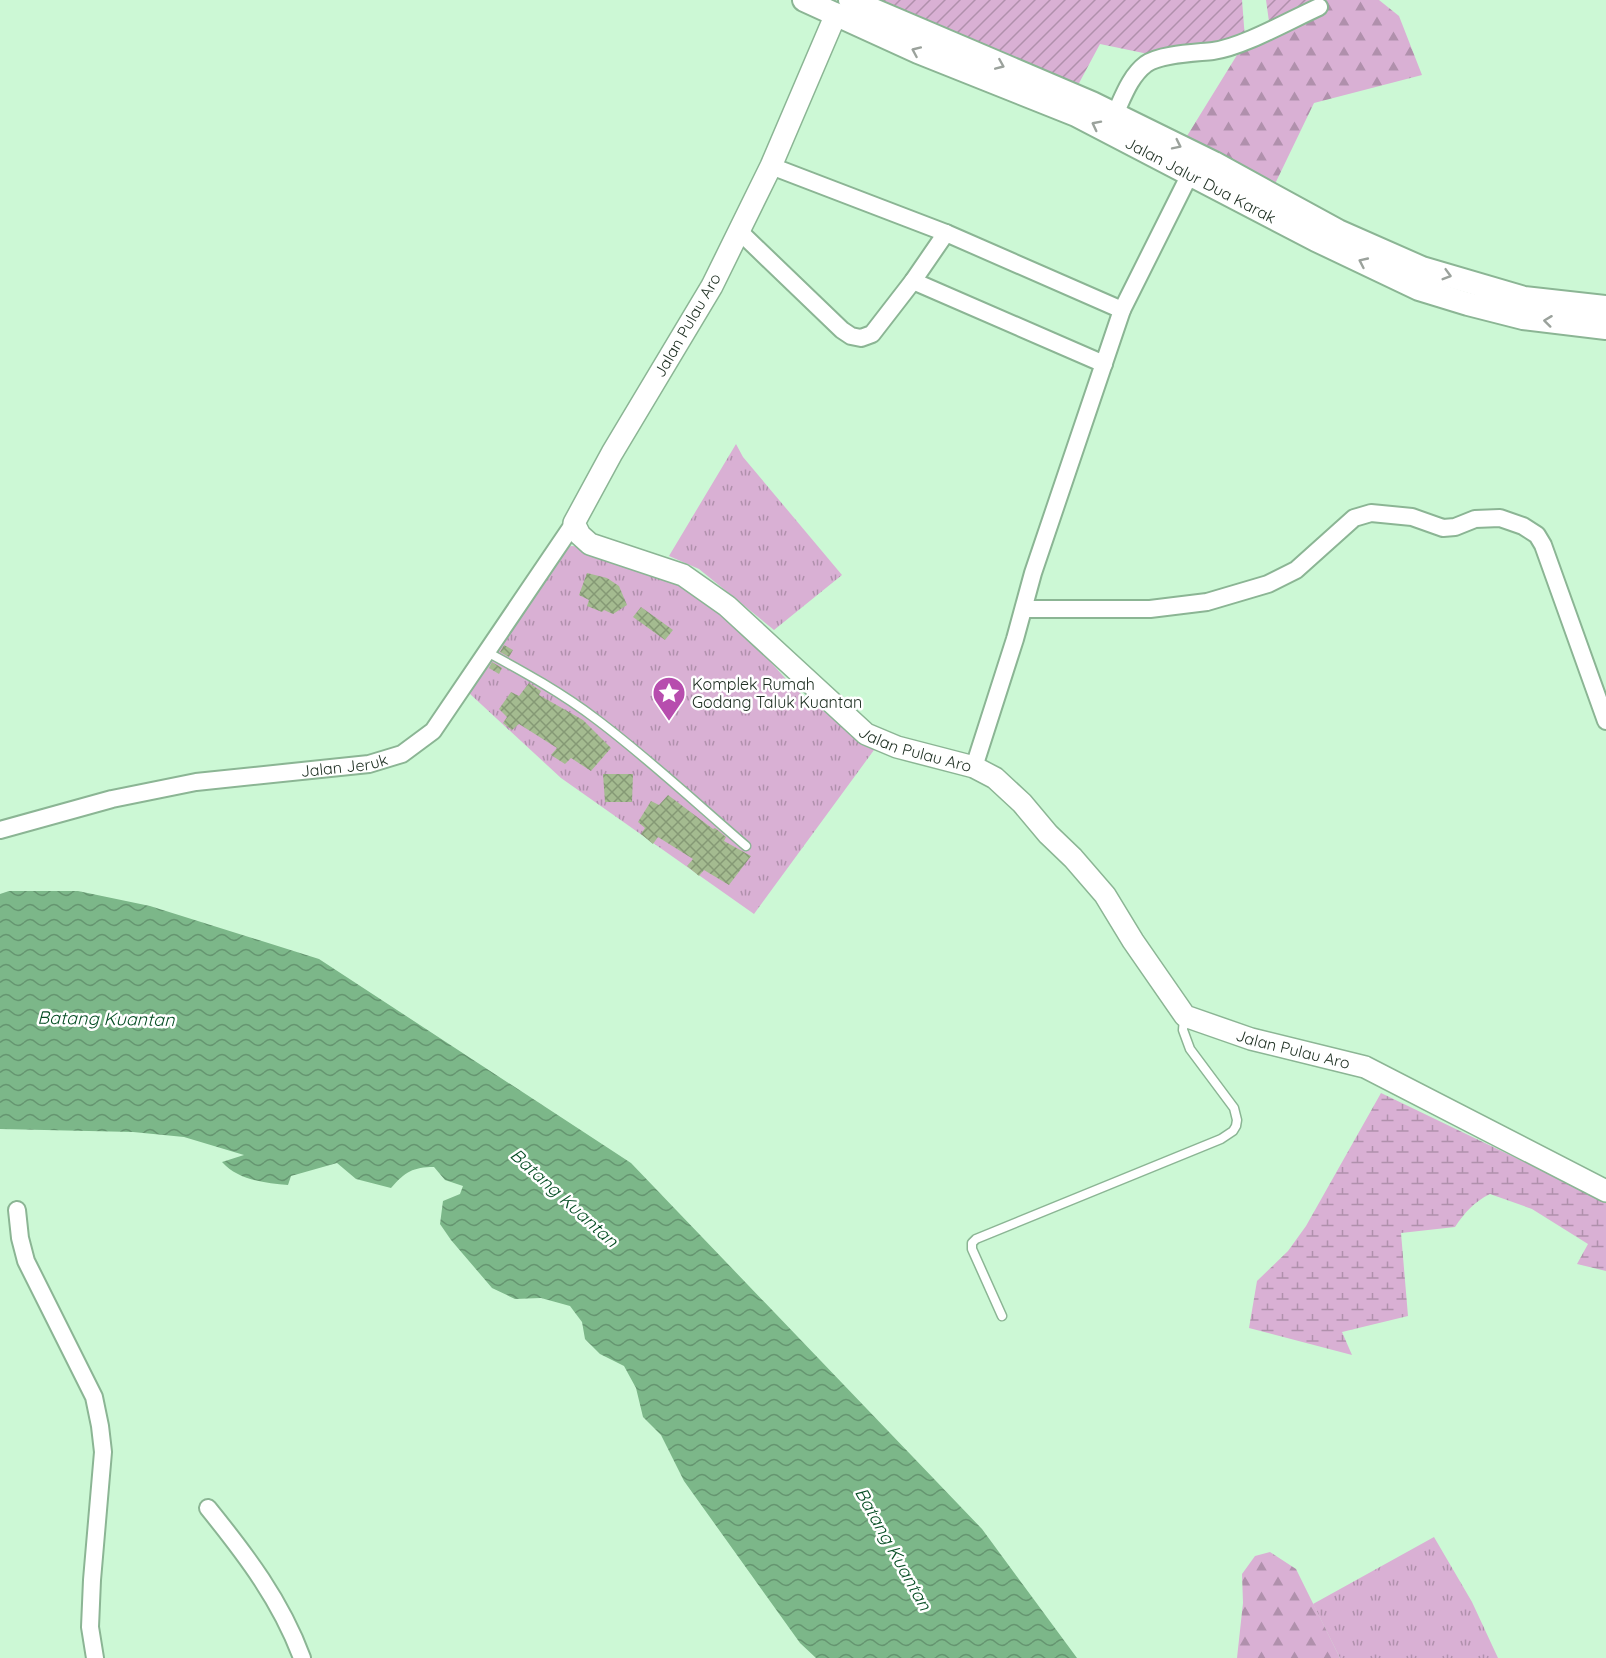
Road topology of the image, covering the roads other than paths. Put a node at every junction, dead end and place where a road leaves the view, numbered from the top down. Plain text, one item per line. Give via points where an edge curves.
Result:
1 (804, 0) edge
2 (843, 7) edge
3 (1319, 7) dead end
4 (1115, 114) junction
5 (771, 166) junction
6 (1190, 174) junction
7 (739, 231) junction
8 (946, 233) junction
9 (914, 281) junction
10 (1606, 307) edge
11 (1122, 310) junction
12 (1606, 328) edge
13 (1104, 364) junction
14 (574, 523) junction
15 (1023, 609) junction
16 (487, 652) junction
17 (1606, 721) edge
18 (974, 767) junction
19 (0, 830) edge
20 (746, 846) dead end
21 (1185, 1016) junction
22 (1606, 1191) edge
23 (17, 1210) dead end
24 (1002, 1316) dead end
25 (208, 1508) dead end
26 (95, 1658) edge
27 (302, 1658) edge

1 - 2 main road, Jalan Jalur Dua Karak
2 -> 4 main road, Jalan Jalur Dua Karak
2 - 5 street, Jalan Pulau Aro
6 -> 2 main road, Jalan Jalur Dua Karak via 1076,115 918,52
3 - 4 street via 1239,44 1149,62 1132,78
4 -> 10 main road, Jalan Jalur Dua Karak via 1338,231 1422,268 1524,298
5 - 7 street, Jalan Pulau Aro
5 - 8 street
6 - 11 street
12 -> 6 main road, Jalan Jalur Dua Karak via 1523,318 1419,289
7 - 9 street via 851,336 872,334
7 - 14 street, Jalan Pulau Aro via 712,286
8 - 9 street
8 - 11 street
9 - 13 street
11 - 13 street
13 - 15 street
14 - 16 street, Jalan Jeruk
14 - 18 street, Jalan Pulau Aro via 590,544 683,575 727,606 866,734 897,747
15 - 17 street via 1150,609 1207,602 1268,584 1296,570 1354,518 1371,513 1412,517 1443,528 1475,519 1500,518 1523,526 1537,535 1543,545
15 - 18 street
16 - 19 street, Jalan Jeruk via 433,731 402,754 369,764 186,784 112,799
16 - 20 lane via 594,718
18 - 21 street, Jalan Pulau Aro via 995,778 1022,803 1105,895
21 - 22 street, Jalan Pulau Aro via 1251,1039 1365,1067
21 - 24 lane via 1183,1030 1190,1049 1234,1108 1237,1120 1233,1131 976,1239 972,1249
23 - 26 street via 26,1261 94,1397 100,1426 103,1452 90,1627
25 - 27 street via 263,1580

